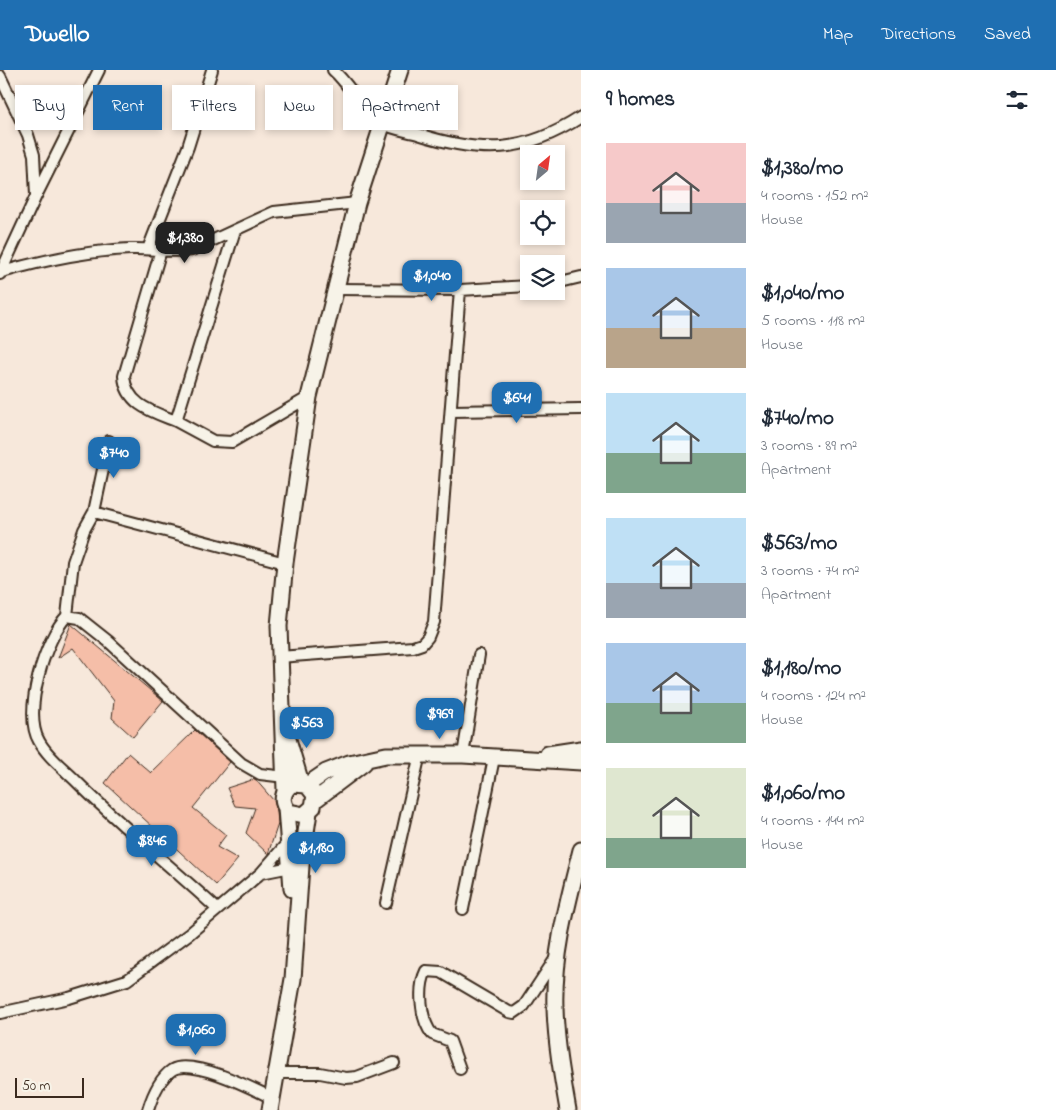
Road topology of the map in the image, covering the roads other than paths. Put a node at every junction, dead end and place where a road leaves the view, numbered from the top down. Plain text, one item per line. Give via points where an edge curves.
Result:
1 (99, 70) edge
2 (212, 70) edge
3 (333, 70) edge
4 (400, 70) edge
5 (0, 76) edge
6 (346, 85) edge
7 (395, 85) edge
8 (581, 118) edge
9 (381, 130) edge
10 (403, 130) edge
11 (36, 196) junction
12 (357, 203) junction
13 (235, 230) junction
14 (148, 249) junction
15 (161, 250) junction
16 (1, 273) edge
17 (581, 277) edge
18 (565, 281) edge
19 (520, 287) edge
20 (335, 289) junction
21 (460, 290) junction
22 (309, 397) junction
23 (581, 409) edge
24 (451, 411) junction
25 (176, 421) junction
26 (110, 442) dead end
27 (94, 512) junction
28 (285, 562) junction
29 (67, 616) junction
30 (479, 655) dead end
31 (279, 656) junction
32 (284, 725) junction
33 (581, 749) edge
34 (420, 754) junction
35 (463, 755) junction
36 (494, 758) junction
37 (516, 758) junction
38 (369, 760) junction
39 (581, 762) edge
40 (285, 783) junction
41 (304, 784) junction
42 (312, 806) junction
43 (286, 808) junction
44 (288, 842) junction
45 (581, 850) edge
46 (296, 866) junction
47 (261, 873) junction
48 (386, 903) dead end
49 (216, 908) junction
50 (463, 909) dead end
51 (559, 953) junction
52 (0, 1013) edge
53 (394, 1063) dead end
54 (460, 1069) dead end
55 (276, 1073) junction
56 (271, 1104) edge
57 (148, 1110) edge
58 (568, 1110) edge

1 - 11 street
2 - 14 street via 188,147
3 - 6 street
4 - 7 street
5 - 11 street via 28,135 34,155
8 - 10 street via 540,140 496,148 480,148
9 - 12 street
11 - 16 street
12 - 13 street via 274,212
12 - 20 street
13 - 15 street via 192,250
13 - 25 street
14 - 15 street
14 - 16 street via 68,255
15 - 25 street via 124,376 127,394 145,408
17 - 18 street
19 - 21 street
20 - 21 street
20 - 22 street
21 - 24 street
22 - 25 street via 232,442 213,441
22 - 28 street
23 - 24 street
24 - 31 street via 441,504 436,604 428,637 422,644 412,647
26 - 27 street
27 - 28 street
27 - 29 street via 73,562
28 - 31 street
29 - 40 street via 79,618 108,641 240,764
29 - 49 street via 50,643 34,699 32,721 39,741 104,808
30 - 35 street
31 - 32 street
32 - 40 street
32 - 41 street
33 - 37 street
34 - 35 street
34 - 38 street
34 - 48 street
35 - 36 street
36 - 37 street
36 - 50 street
37 - 39 street
38 - 41 street via 334,768
38 - 42 street
40 - 41 street
40 - 43 street via 283,796
41 - 42 street via 313,791
42 - 43 street via 294,814
42 - 46 street
43 - 44 street
44 - 46 street
44 - 47 street
45 - 51 street via 565,912
46 - 47 street
46 - 55 street via 293,979
47 - 49 street
49 - 52 street via 182,939 127,980 69,998
51 - 54 street via 524,1006 514,1012 441,972 426,971 423,1013 432,1034 450,1041
51 - 58 street via 555,1007
53 - 55 street via 346,1078 320,1073
55 - 56 street
56 - 57 street via 233,1079 183,1067 171,1071 161,1082

